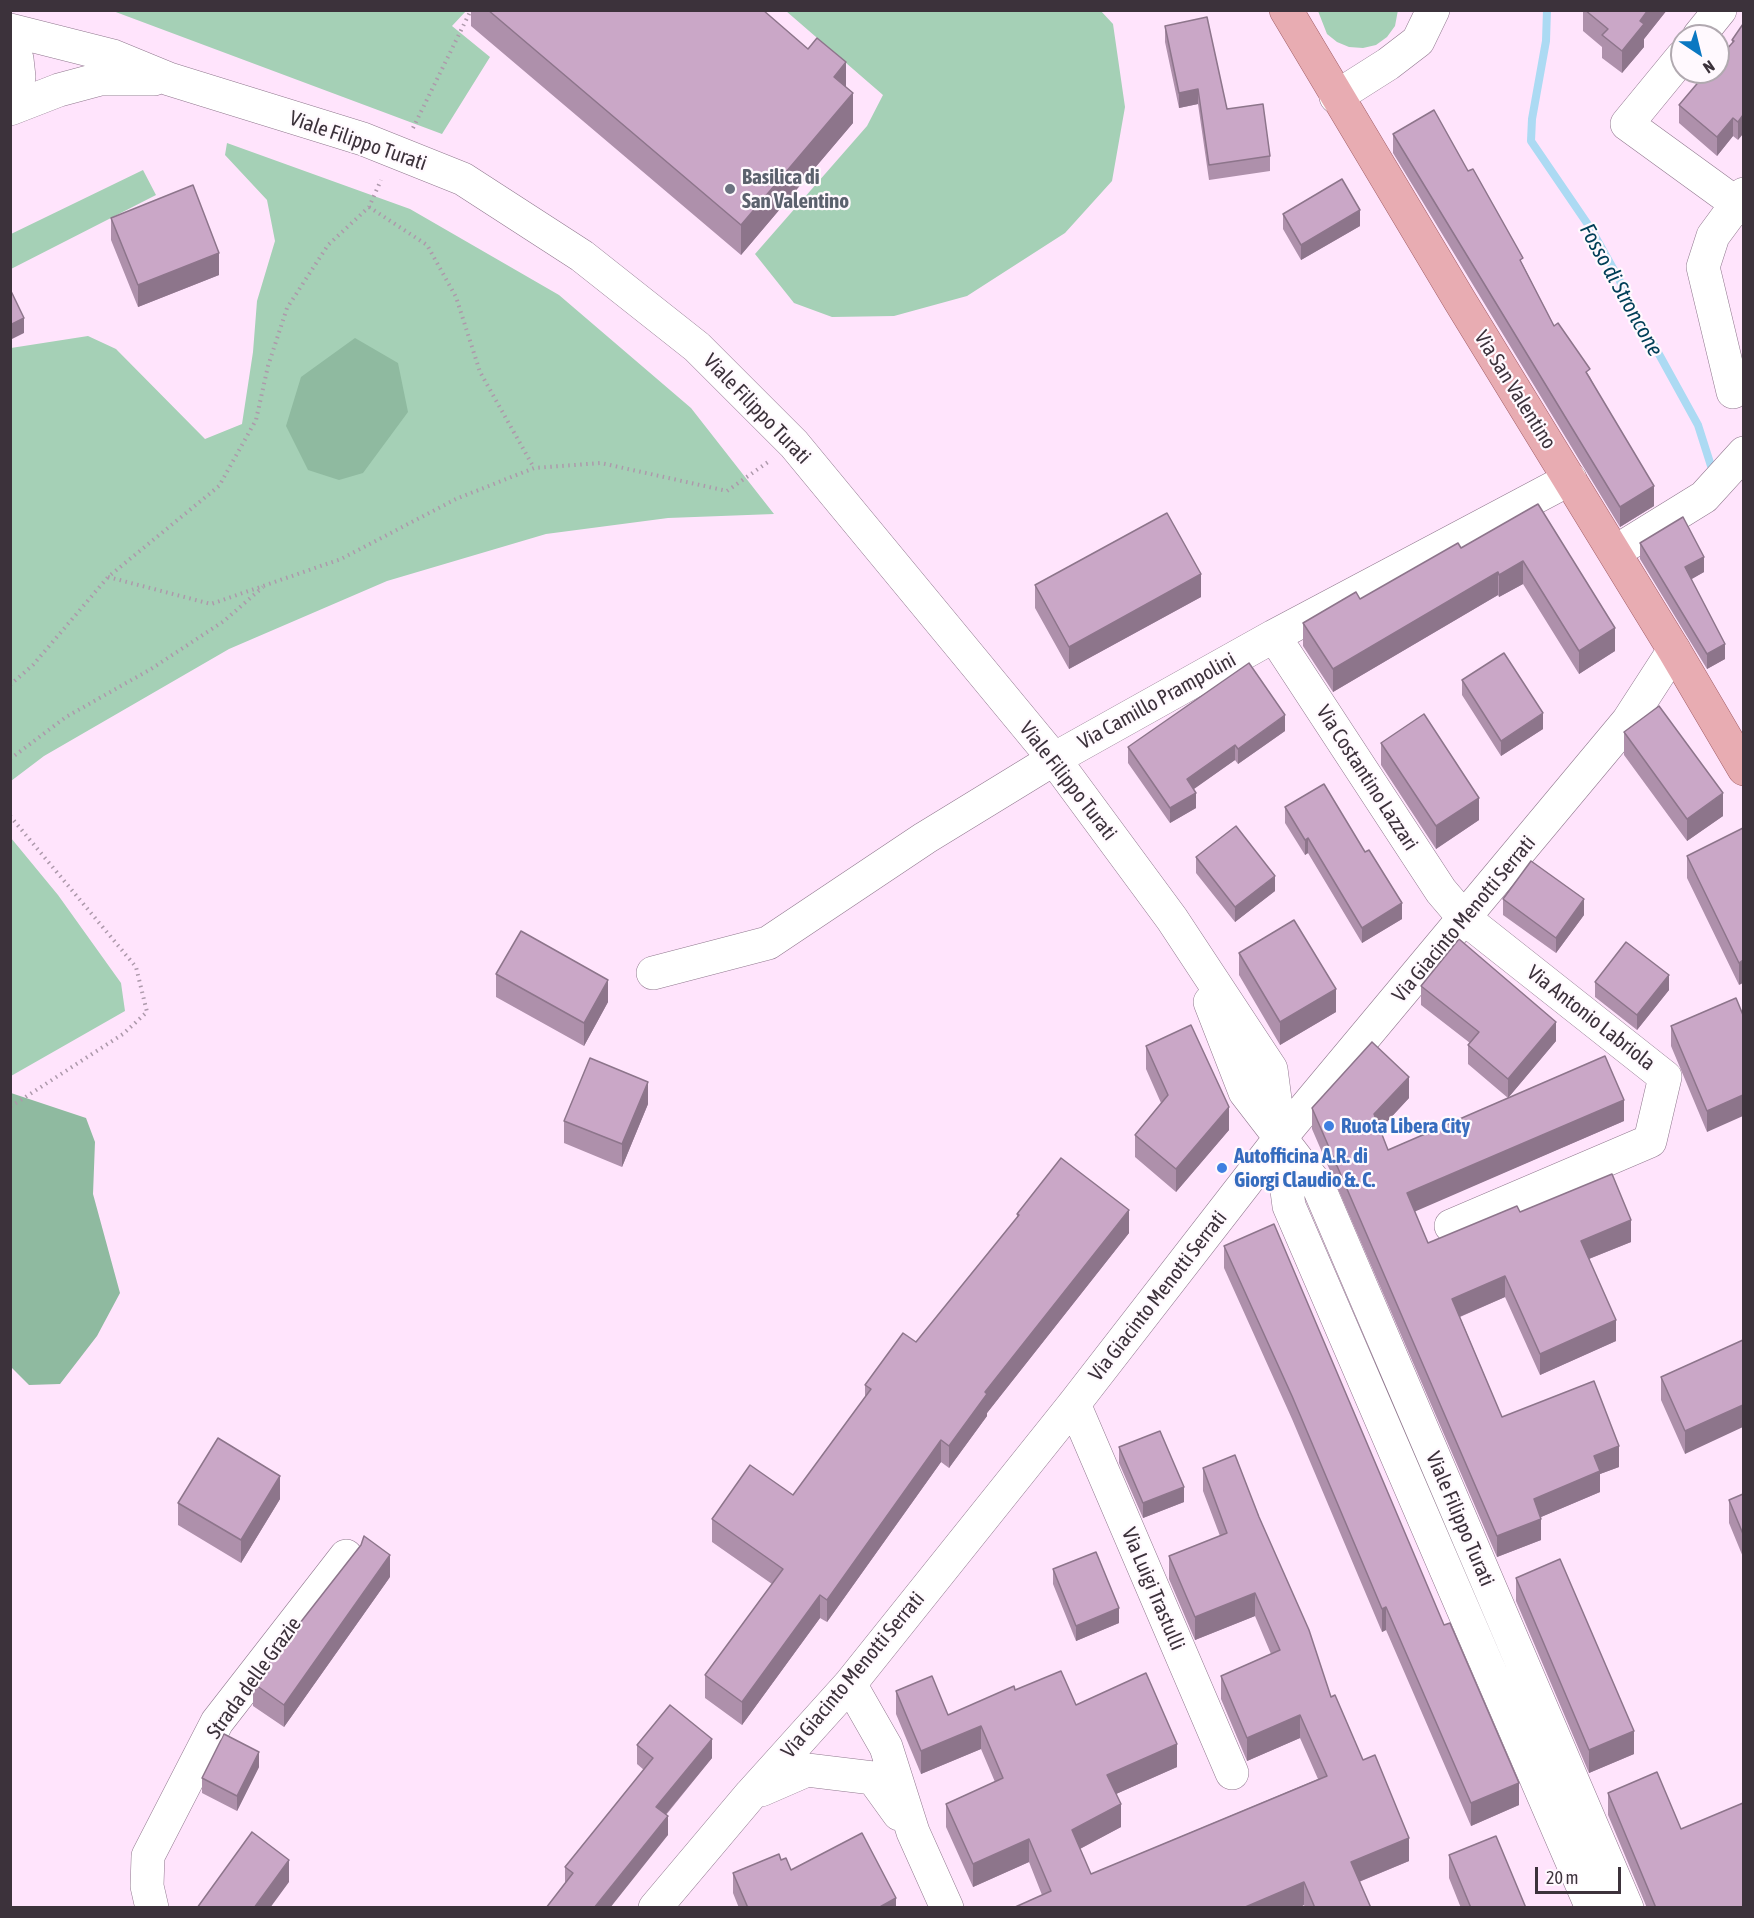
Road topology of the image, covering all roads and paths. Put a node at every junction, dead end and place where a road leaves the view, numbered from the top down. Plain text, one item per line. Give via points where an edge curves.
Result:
1 (471, 10) edge
2 (1286, 10) edge
3 (1433, 10) edge
4 (1720, 10) edge
5 (1709, 24) edge
6 (10, 30) edge
7 (10, 42) edge
8 (1670, 72) edge
9 (169, 79) junction
10 (1336, 97) junction
11 (10, 100) edge
12 (10, 109) edge
13 (396, 153) junction
14 (1741, 202) edge
15 (369, 207) junction
16 (1734, 392) dead end
17 (794, 444) junction
18 (1743, 453) edge
19 (534, 468) junction
20 (1570, 479) junction
21 (1615, 552) junction
22 (108, 577) junction
23 (266, 585) junction
24 (1274, 636) junction
25 (1674, 650) junction
26 (10, 685) edge
27 (10, 759) edge
28 (1054, 759) junction
29 (1743, 769) edge
30 (10, 816) edge
31 (1464, 918) junction
32 (653, 974) dead end
33 (10, 1107) edge
34 (1281, 1137) junction
35 (1451, 1226) dead end
36 (1074, 1404) junction
37 (346, 1556) dead end
38 (850, 1684) junction
39 (1232, 1773) dead end
40 (873, 1778) junction
41 (751, 1794) junction
42 (913, 1832) junction
43 (152, 1908) edge
44 (655, 1908) edge
45 (947, 1908) edge
46 (1592, 1908) edge
47 (1627, 1908) edge

1 - 13 path
2 - 10 main road, Via San Valentino
3 - 10 street via 1418,41
4 - 5 street
6 - 9 street, Viale Filippo Turati via 113,56
7 - 11 street via 19,77
8 - 14 street via 1627,124
9 - 12 street, Viale Filippo Turati via 100,79
9 - 13 street, Viale Filippo Turati
10 - 20 main road, Via San Valentino
13 - 15 path
13 - 17 street, Viale Filippo Turati via 463,179 582,256 697,347
14 - 16 street via 1713,236 1703,267
15 - 19 path via 427,245 456,297 480,372
15 - 22 path via 328,245 287,308 256,420 219,486
17 - 19 path via 727,491 601,463
17 - 28 street, Viale Filippo Turati
18 - 21 street via 1704,497
19 - 23 path via 456,499 341,559
20 - 21 main road, Via San Valentino
20 - 24 street, Via Camillo Prampolini
21 - 25 main road, Via San Valentino
22 - 23 path via 211,604
22 - 26 path via 33,665
23 - 27 path via 224,621 151,669 66,717
24 - 28 street, Via Camillo Prampolini
24 - 31 street, Via Costantino Lazzari via 1441,891
25 - 29 main road, Via San Valentino
25 - 31 street, Via Giacinto Menotti Serrati via 1628,721
28 - 32 street, Via Camillo Prampolini via 925,838 768,943
28 - 34 street, Viale Filippo Turati via 1186,942 1245,1092
30 - 33 path via 136,967 147,1012 123,1034
31 - 34 street, Via Giacinto Menotti Serrati
31 - 35 street, Via Antonio Labriola via 1665,1077 1650,1141
34 - 36 street, Via Giacinto Menotti Serrati
34 - 46 street, Viale Filippo Turati via 1289,1206
34 - 47 street, Viale Filippo Turati via 1319,1188
36 - 38 street, Via Giacinto Menotti Serrati
36 - 39 street, Via Luigi Trastulli
37 - 43 street, Strada delle Grazie via 217,1722 148,1856 147,1886
38 - 40 street via 856,1729
38 - 41 street, Via Giacinto Menotti Serrati
38 - 42 street via 886,1746
40 - 41 street via 807,1770
40 - 42 street
41 - 44 street, Via Giacinto Menotti Serrati
42 - 45 street

